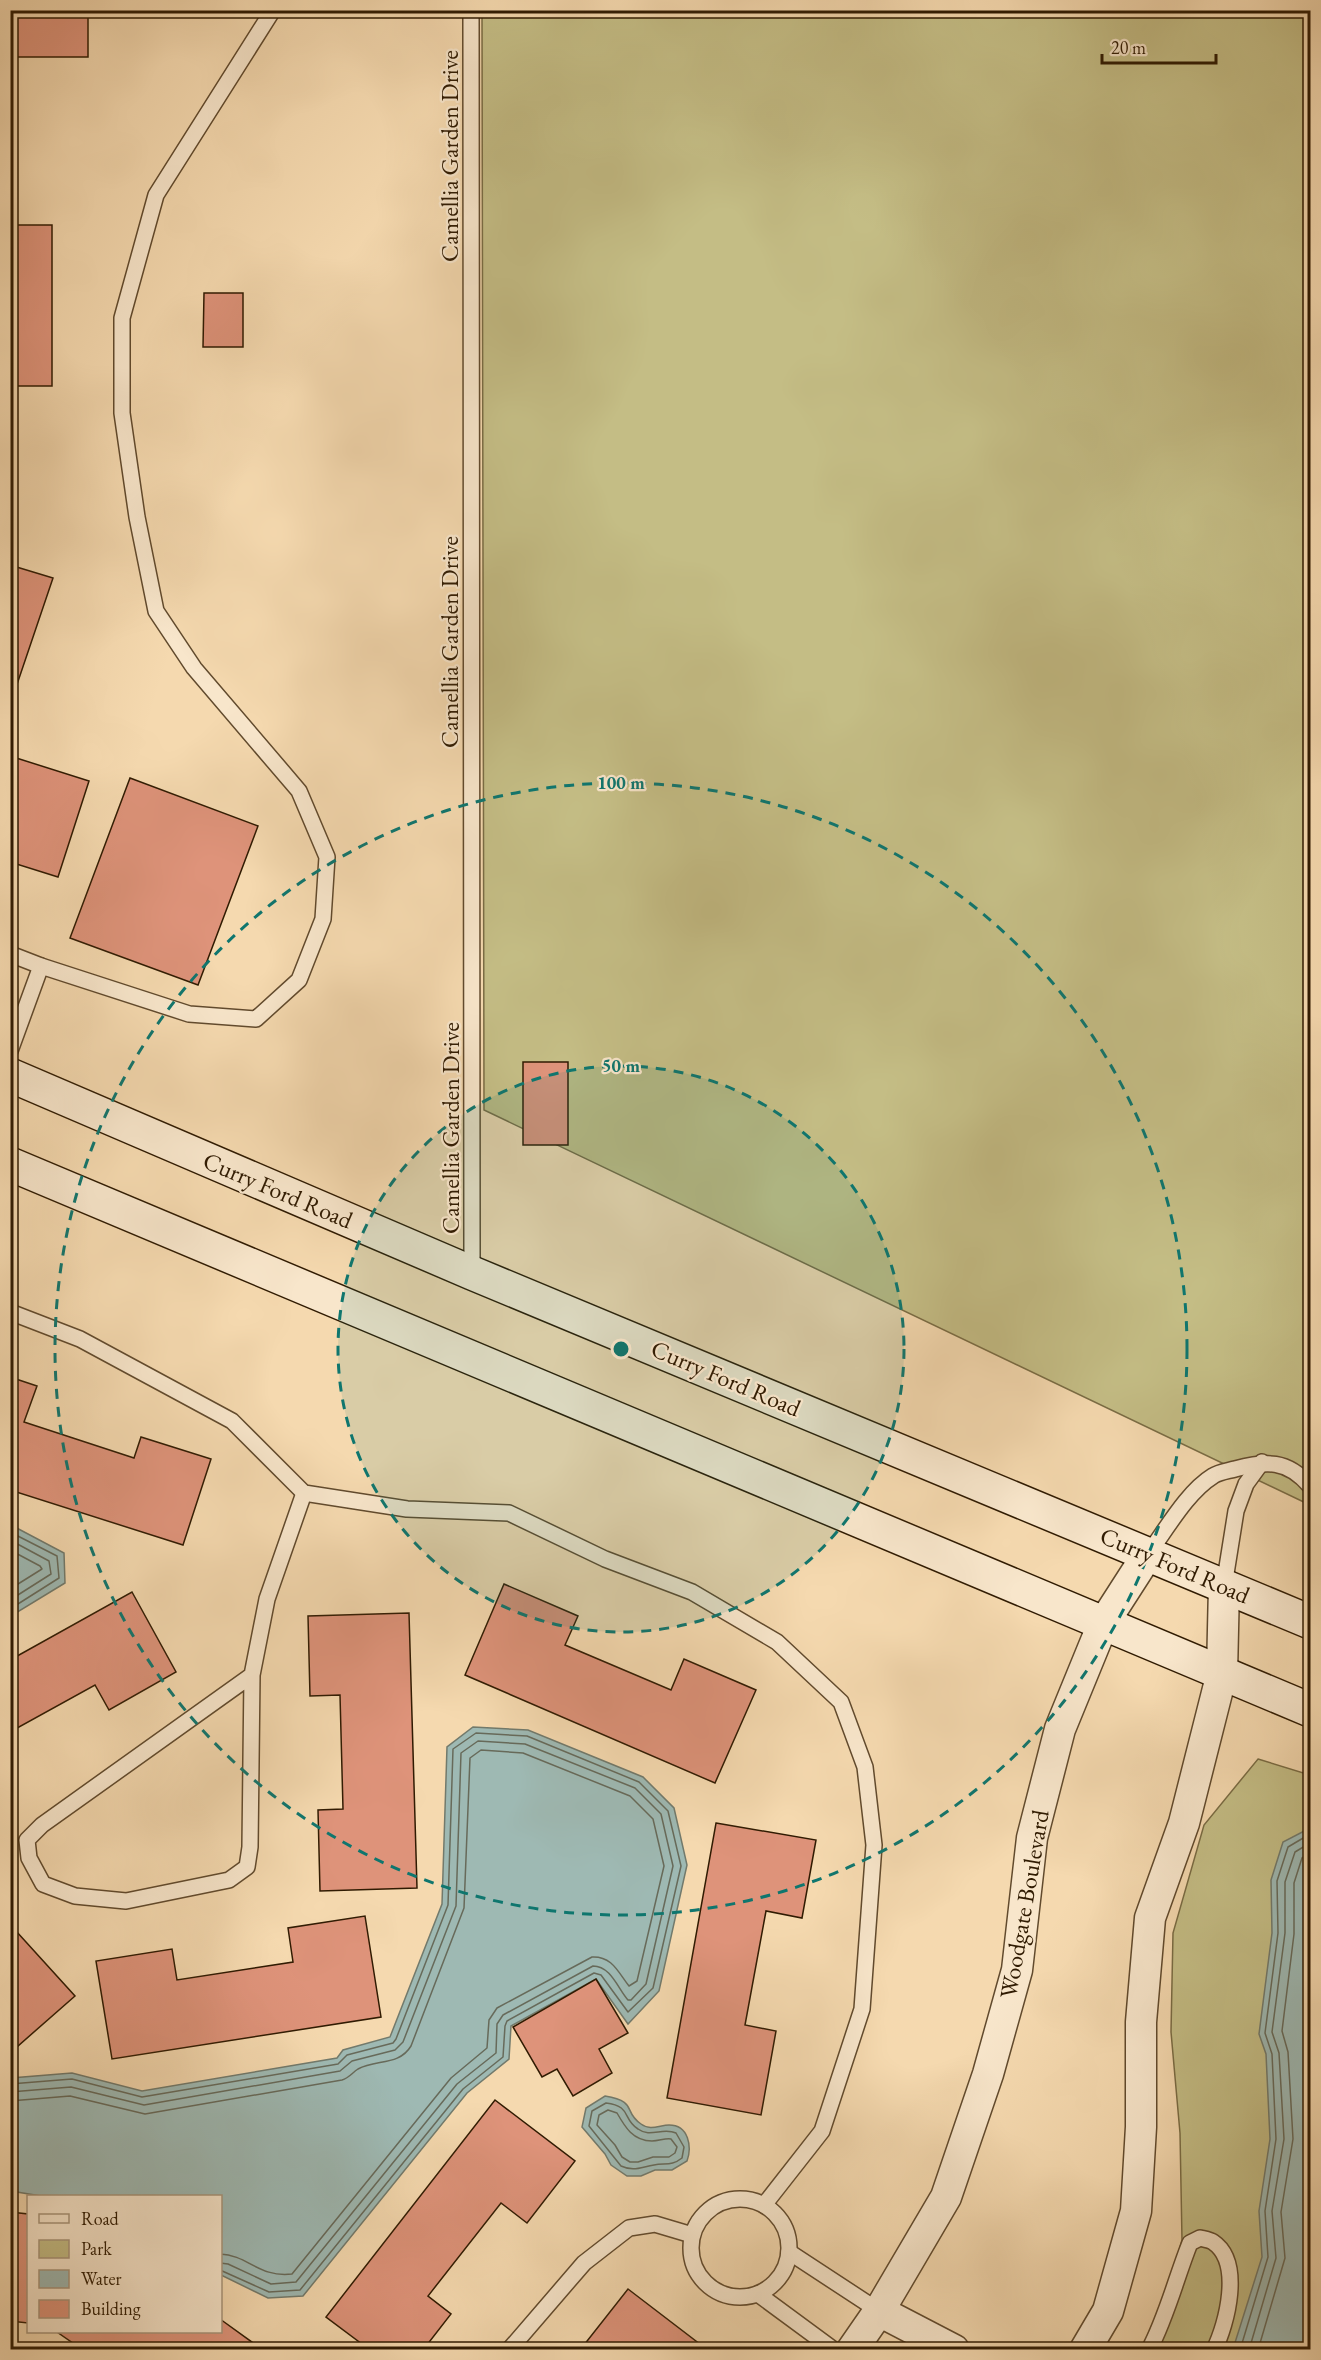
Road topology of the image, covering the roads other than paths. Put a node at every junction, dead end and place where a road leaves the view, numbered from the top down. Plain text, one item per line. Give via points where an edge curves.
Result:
1 (273, 10) edge
2 (471, 10) edge
3 (10, 954) edge
4 (42, 966) junction
5 (10, 1051) edge
6 (10, 1075) edge
7 (10, 1164) edge
8 (472, 1273) junction
9 (10, 1312) edge
10 (1262, 1462) junction
11 (1311, 1486) edge
12 (304, 1492) junction
13 (1148, 1554) junction
14 (1224, 1586) junction
15 (1311, 1622) edge
16 (1103, 1624) junction
17 (1222, 1673) junction
18 (252, 1675) junction
19 (1311, 1710) edge
20 (764, 2205) junction
21 (692, 2235) junction
22 (789, 2252) junction
23 (758, 2294) junction
24 (879, 2311) junction
25 (509, 2349) edge
26 (834, 2349) edge
27 (852, 2349) edge
28 (954, 2349) edge
29 (1085, 2349) edge
30 (1149, 2349) edge
31 (1214, 2349) edge

1 - 4 lane via 156,195 122,318 122,413 156,611 194,668 299,791 327,857 323,919 299,980 256,1018 189,1014
2 - 8 lane, Camellia Garden Drive
3 - 4 lane
4 - 5 lane
6 - 8 main road, Curry Ford Road
7 - 16 main road
8 - 13 main road, Curry Ford Road
9 - 12 lane via 80,1339 232,1421
10 - 11 lane via 1282,1465
10 - 13 lane via 1214,1475 1191,1495
10 - 14 lane via 1246,1484 1236,1511
12 - 18 lane via 267,1599
12 - 20 lane via 407,1509 509,1513 605,1559 692,1592 777,1642 841,1702 865,1767 874,1845 862,2009 822,2131
13 - 14 main road, Curry Ford Road
13 - 16 street, Woodgate Boulevard
14 - 15 main road, Curry Ford Road
14 - 17 street
16 - 17 main road
16 - 24 street, Woodgate Boulevard via 1060,1729 1032,1838 1017,1970 988,2074 946,2198
17 - 19 main road
17 - 29 street via 1184,1823 1150,1918 1141,2022 1136,2211 1108,2311
18 - 18 lane via 42,1825 27,1840 29,1858 43,1884 75,1896 126,1900 229,1880 247,1867
20 - 21 lane via 750,2200 721,2202 703,2216
20 - 22 lane via 783,2225
21 - 23 lane via 694,2266 702,2279 728,2295
21 - 25 lane via 655,2224 629,2228 584,2263
22 - 23 lane via 779,2277
22 - 24 lane
23 - 26 lane
24 - 27 street, Woodgate Boulevard
24 - 28 street
30 - 31 lane via 1161,2327 1190,2243 1200,2238 1213,2242 1222,2252 1232,2284

